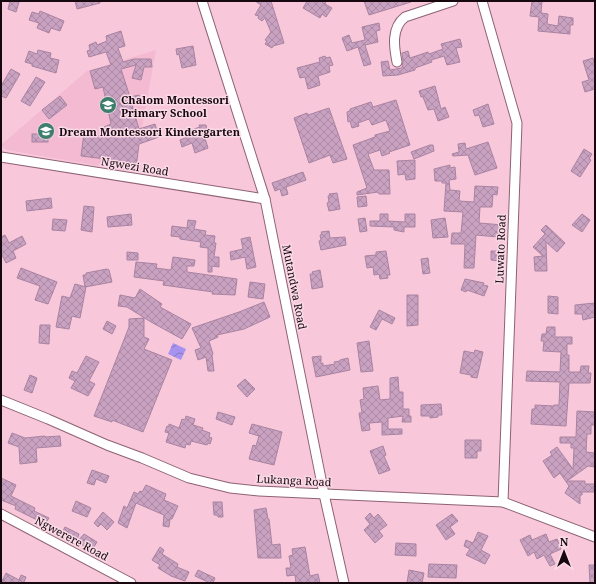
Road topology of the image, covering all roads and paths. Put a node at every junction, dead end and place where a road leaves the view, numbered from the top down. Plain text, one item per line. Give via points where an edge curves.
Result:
1 (202, 1) edge
2 (453, 1) edge
3 (482, 1) edge
4 (397, 62) dead end
5 (1, 157) edge
6 (265, 199) junction
7 (1, 400) edge
8 (324, 494) junction
9 (503, 502) junction
10 (1, 514) edge
11 (595, 537) edge
12 (131, 583) edge
13 (344, 583) edge

1 - 6 street, Mutandwa Road
2 - 4 street via 405,17 401,21 395,33
3 - 9 street, Luwato Road via 517,123
5 - 6 street, Ngwezi Road
6 - 8 street, Mutandwa Road
7 - 8 street, Lukanga Road via 189,478 230,488
8 - 9 street, Lukanga Road
8 - 13 street, Mutandwa Road
9 - 11 street, Lukanga Road
10 - 12 street, Ngwerere Road

